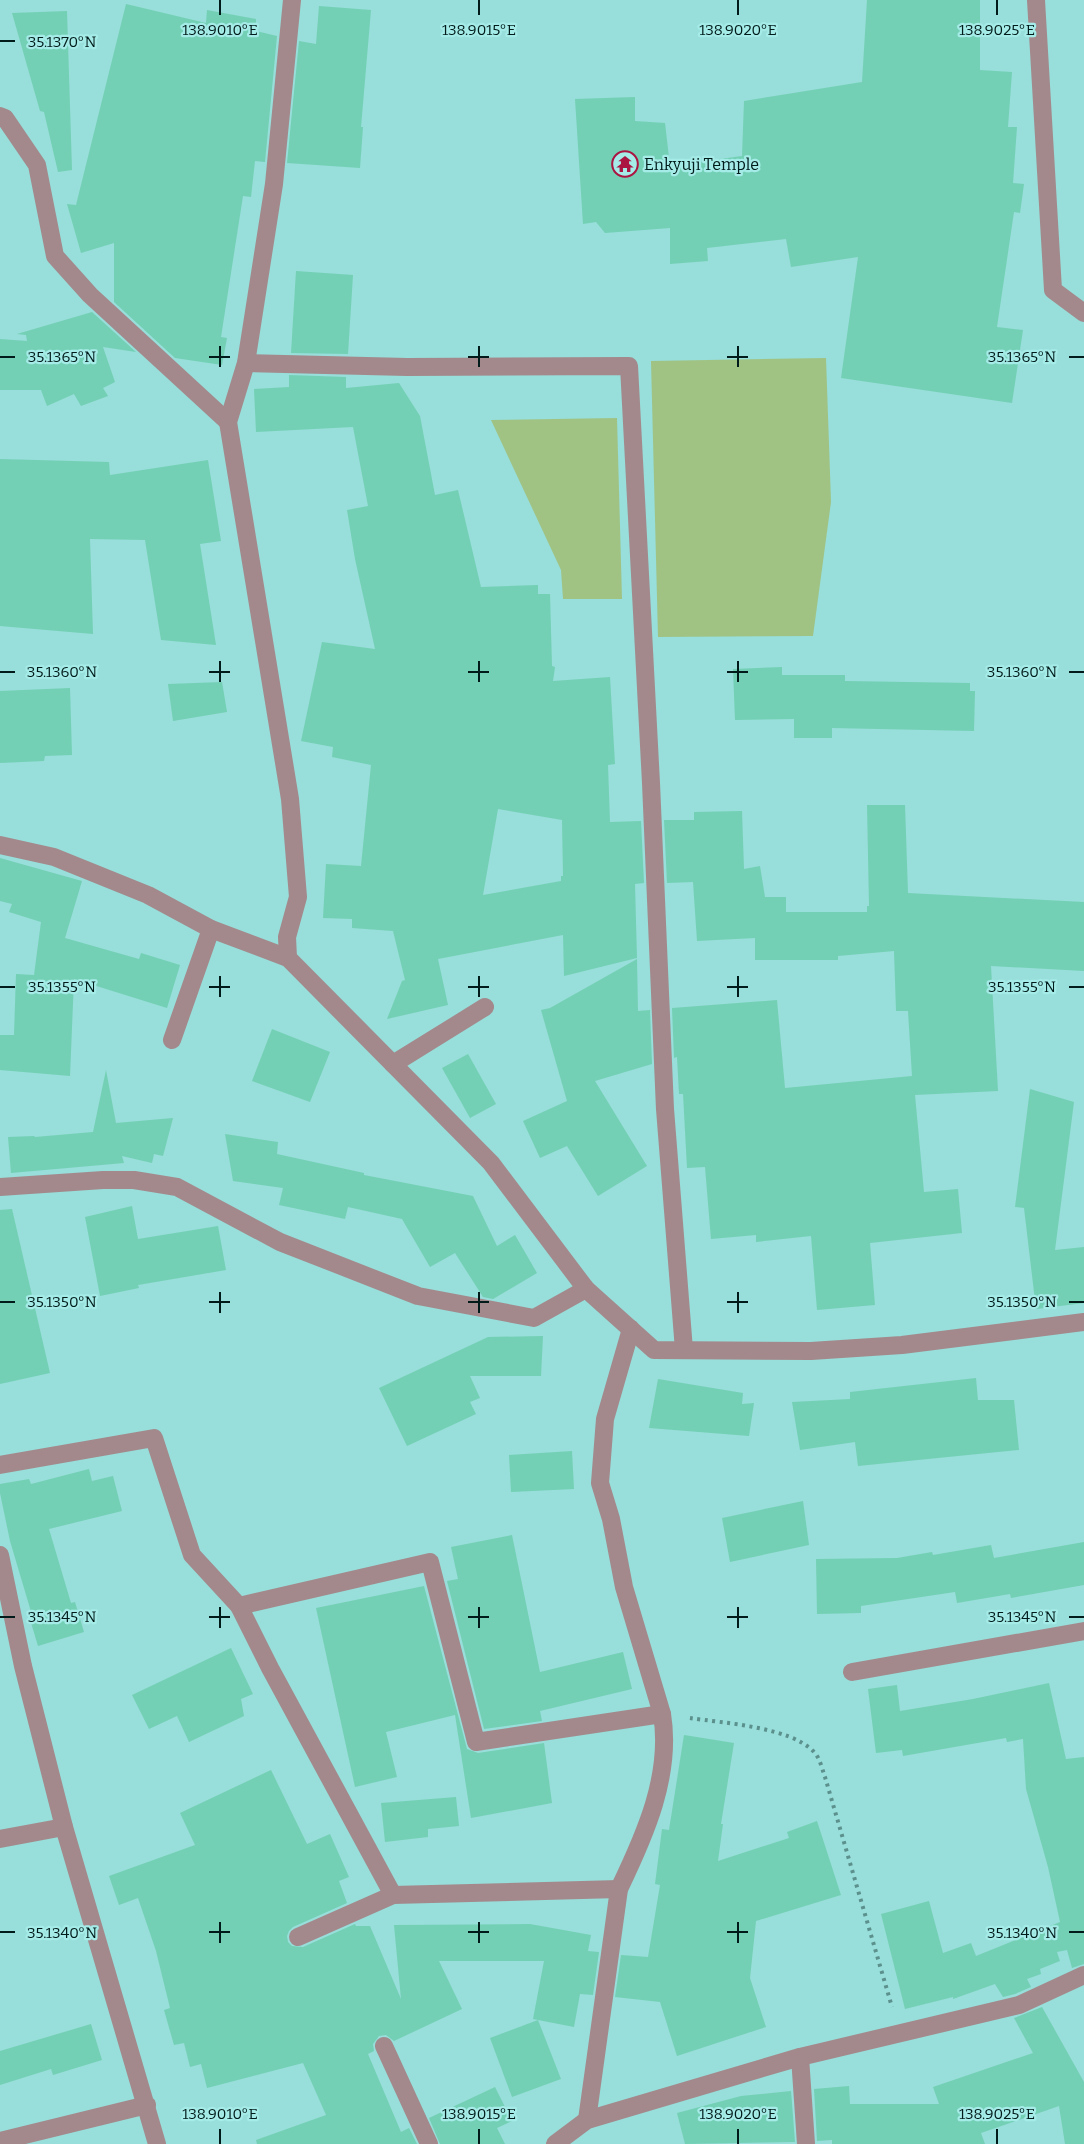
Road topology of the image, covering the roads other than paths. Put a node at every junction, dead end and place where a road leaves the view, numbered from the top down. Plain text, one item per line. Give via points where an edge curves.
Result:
1 (292, 0) edge
2 (1036, 0) edge
3 (0, 116) edge
4 (1084, 314) edge
5 (246, 363) junction
6 (228, 422) junction
7 (0, 845) edge
8 (211, 930) junction
9 (288, 958) junction
10 (485, 1007) dead end
11 (172, 1040) dead end
12 (393, 1064) junction
13 (0, 1187) edge
14 (586, 1289) junction
15 (1084, 1322) edge
16 (631, 1329) junction
17 (684, 1350) junction
18 (0, 1465) edge
19 (0, 1555) edge
20 (239, 1606) junction
21 (1084, 1631) edge
22 (852, 1672) dead end
23 (662, 1715) junction
24 (64, 1827) junction
25 (0, 1839) edge
26 (619, 1889) junction
27 (393, 1895) junction
28 (298, 1937) dead end
29 (1084, 1975) edge
30 (384, 2046) dead end
31 (800, 2056) junction
32 (147, 2105) junction
33 (587, 2120) junction
34 (0, 2141) edge
35 (157, 2144) edge
36 (429, 2144) edge
37 (555, 2144) edge
38 (806, 2144) edge

1 - 5 street via 274,184
2 - 4 street via 1053,290
3 - 6 street via 37,165 55,256 90,295
5 - 6 street
5 - 17 street via 629,366 665,1108
6 - 9 street via 290,799 298,897 287,937
7 - 8 street via 54,857 148,896
8 - 9 street
8 - 11 street
9 - 12 street
10 - 12 street
12 - 14 street via 491,1163
13 - 14 street via 134,1180 177,1187 280,1242 418,1296 534,1318
14 - 16 street
15 - 17 street via 902,1345 822,1350
16 - 17 street via 654,1350
16 - 23 street via 605,1419 600,1483 624,1587
18 - 20 street via 154,1438 192,1555
19 - 24 street via 23,1666
20 - 23 street via 430,1562 476,1742
20 - 27 street
21 - 22 street
23 - 26 street via 664,1762 655,1801
24 - 25 street
24 - 32 street
26 - 27 street
26 - 33 street
27 - 28 street
29 - 31 street via 1019,2005
30 - 36 street
31 - 33 street
31 - 38 street
32 - 34 street
32 - 35 street
33 - 37 street

